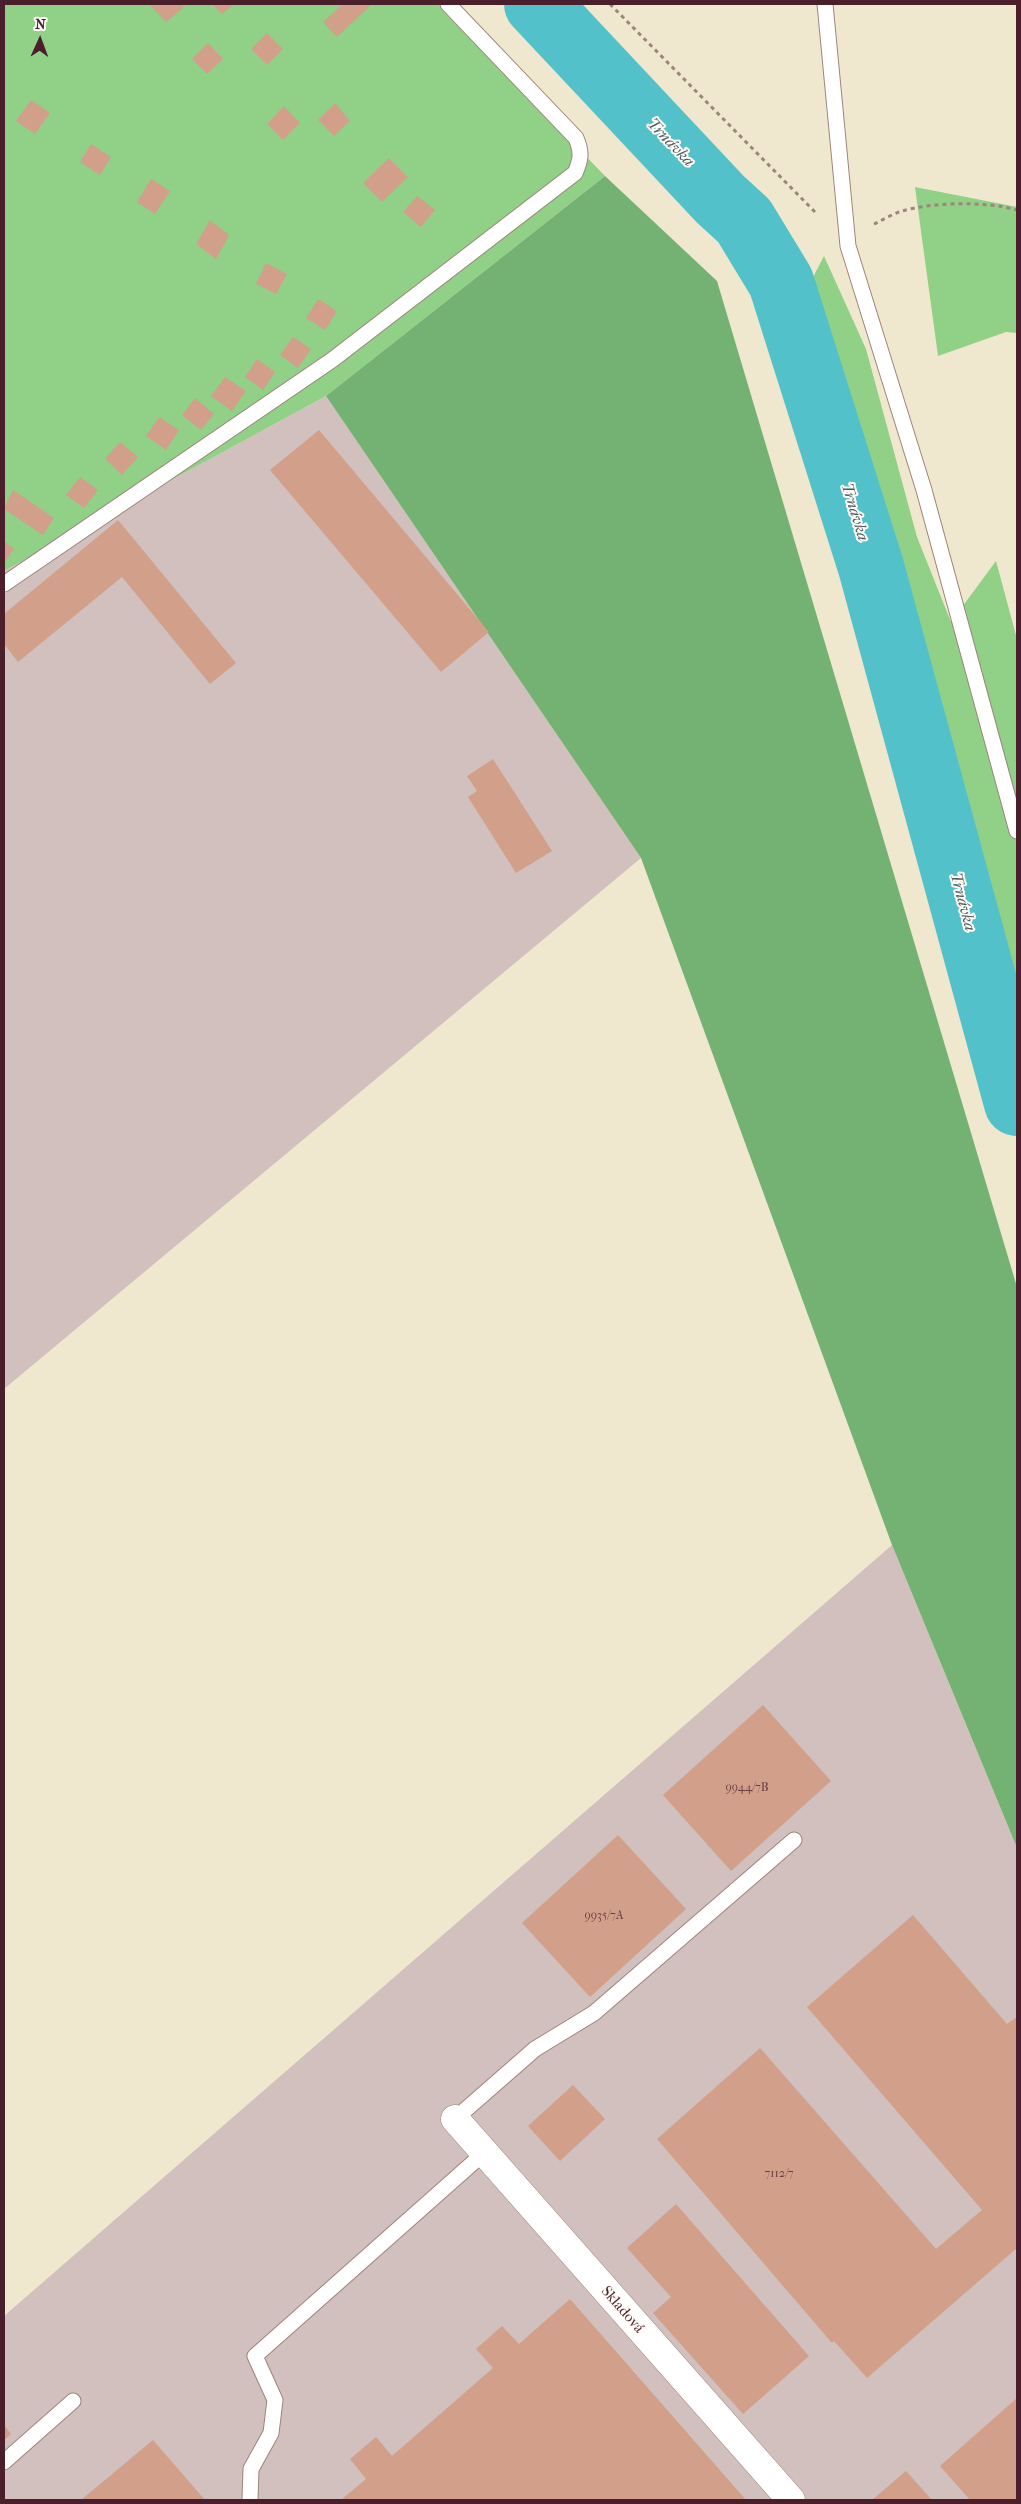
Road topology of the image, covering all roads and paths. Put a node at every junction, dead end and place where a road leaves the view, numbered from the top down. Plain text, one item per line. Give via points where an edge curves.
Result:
1 (448, 4) edge
2 (610, 4) edge
3 (825, 4) edge
4 (1017, 210) edge
5 (848, 246) junction
6 (4, 584) edge
7 (1017, 831) edge
8 (794, 1840) dead end
9 (454, 2119) joint
10 (484, 2153) junction
11 (72, 2401) dead end
12 (4, 2462) edge
13 (250, 2500) edge
14 (790, 2500) edge

1 - 6 lane via 576,138 581,150 575,173 332,360
2 - 5 path
3 - 5 lane
4 - 5 path via 1003,206 948,205 903,211 865,228
5 - 7 lane via 924,490
8 - 9 lane via 594,2012 536,2049
9 - 10 street, Skladová
10 - 13 lane via 255,2356 275,2400 270,2433 251,2469
10 - 14 street, Skladová
11 - 12 lane

